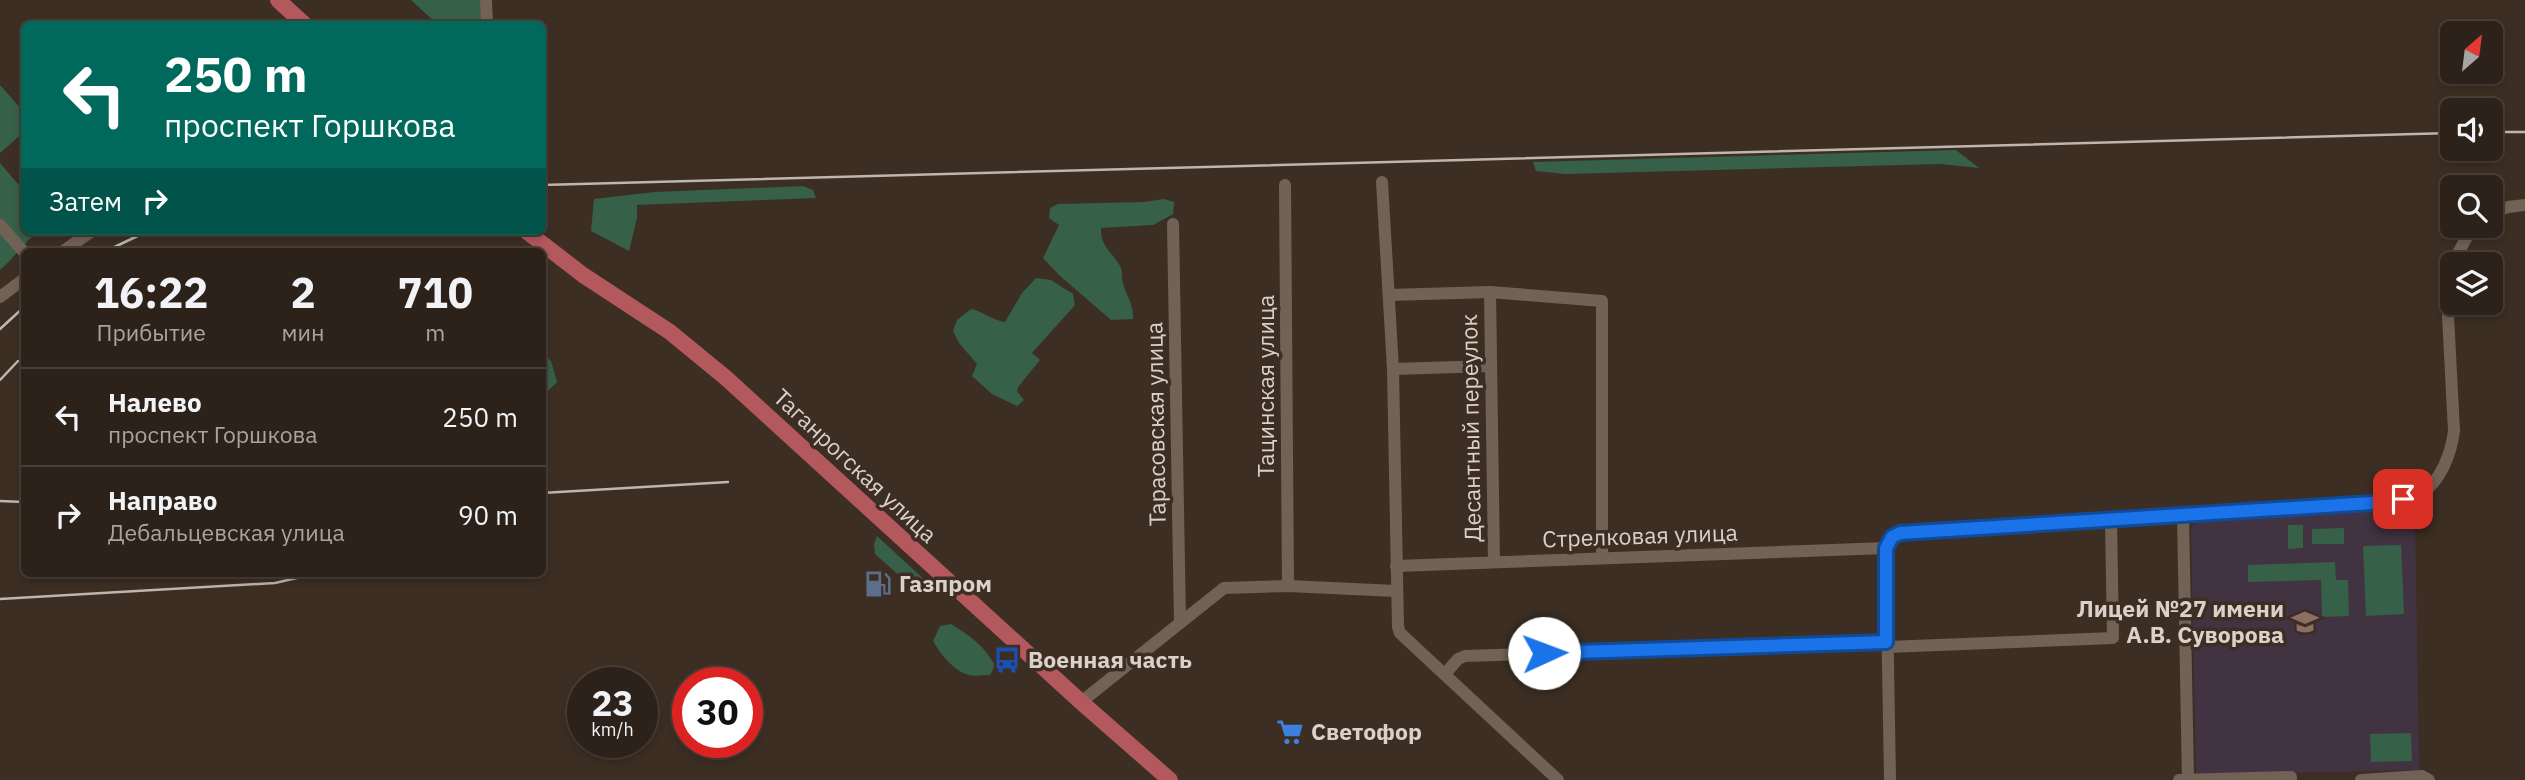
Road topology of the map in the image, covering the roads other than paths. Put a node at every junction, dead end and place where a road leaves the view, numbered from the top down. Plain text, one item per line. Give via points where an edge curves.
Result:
1 (278, 0) edge
2 (486, 0) edge
3 (301, 21) edge
4 (487, 21) edge
5 (1382, 182) dead end
6 (1285, 185) dead end
7 (2525, 205) edge
8 (2503, 211) edge
9 (1174, 224) dead end
10 (0, 225) edge
11 (86, 235) edge
12 (531, 235) edge
13 (68, 248) edge
14 (21, 249) edge
15 (21, 281) edge
16 (1490, 292) junction
17 (1390, 295) junction
18 (0, 297) edge
19 (2448, 315) edge
20 (1491, 366) junction
21 (1393, 369) junction
22 (2183, 515) junction
23 (2111, 520) junction
24 (1886, 548) junction
25 (1602, 558) junction
26 (1494, 562) junction
27 (1396, 565) junction
28 (1288, 586) junction
29 (1396, 591) junction
30 (1180, 623) junction
31 (1886, 644) junction
32 (1445, 674) junction
33 (1081, 702) junction
34 (2291, 779) edge
35 (1170, 780) edge
36 (1558, 780) edge
37 (1890, 780) edge
38 (2179, 780) edge
39 (2188, 780) edge
40 (2361, 780) edge
41 (2429, 780) edge

1 - 3 main road
2 - 4 street
5 - 17 street
6 - 28 street, Тацинская улица
7 - 8 street
9 - 30 street, Тарасовская улица
10 - 14 street
11 - 13 street
12 - 33 main road, Таганрогская улица via 670,332 726,378
15 - 18 street
16 - 17 street
16 - 20 street, Десантный переулок
16 - 25 street via 1602,301
17 - 21 street
19 - 22 street via 2452,449 2438,477 2419,496
20 - 21 street
20 - 26 street, Десантный переулок
21 - 27 street
22 - 23 street
22 - 39 street
23 - 24 street via 1900,533
23 - 31 street via 2113,638
24 - 25 street, Стрелковая улица
24 - 31 street
25 - 26 street, Стрелковая улица
26 - 27 street, Стрелковая улица
27 - 29 street
28 - 29 street
28 - 30 street via 1224,588
29 - 32 street via 1401,633
30 - 33 street
31 - 32 street via 1465,656
31 - 37 street
32 - 36 street
33 - 35 main road, Таганрогская улица
34 - 39 street
38 - 39 street
40 - 41 street via 2422,776

